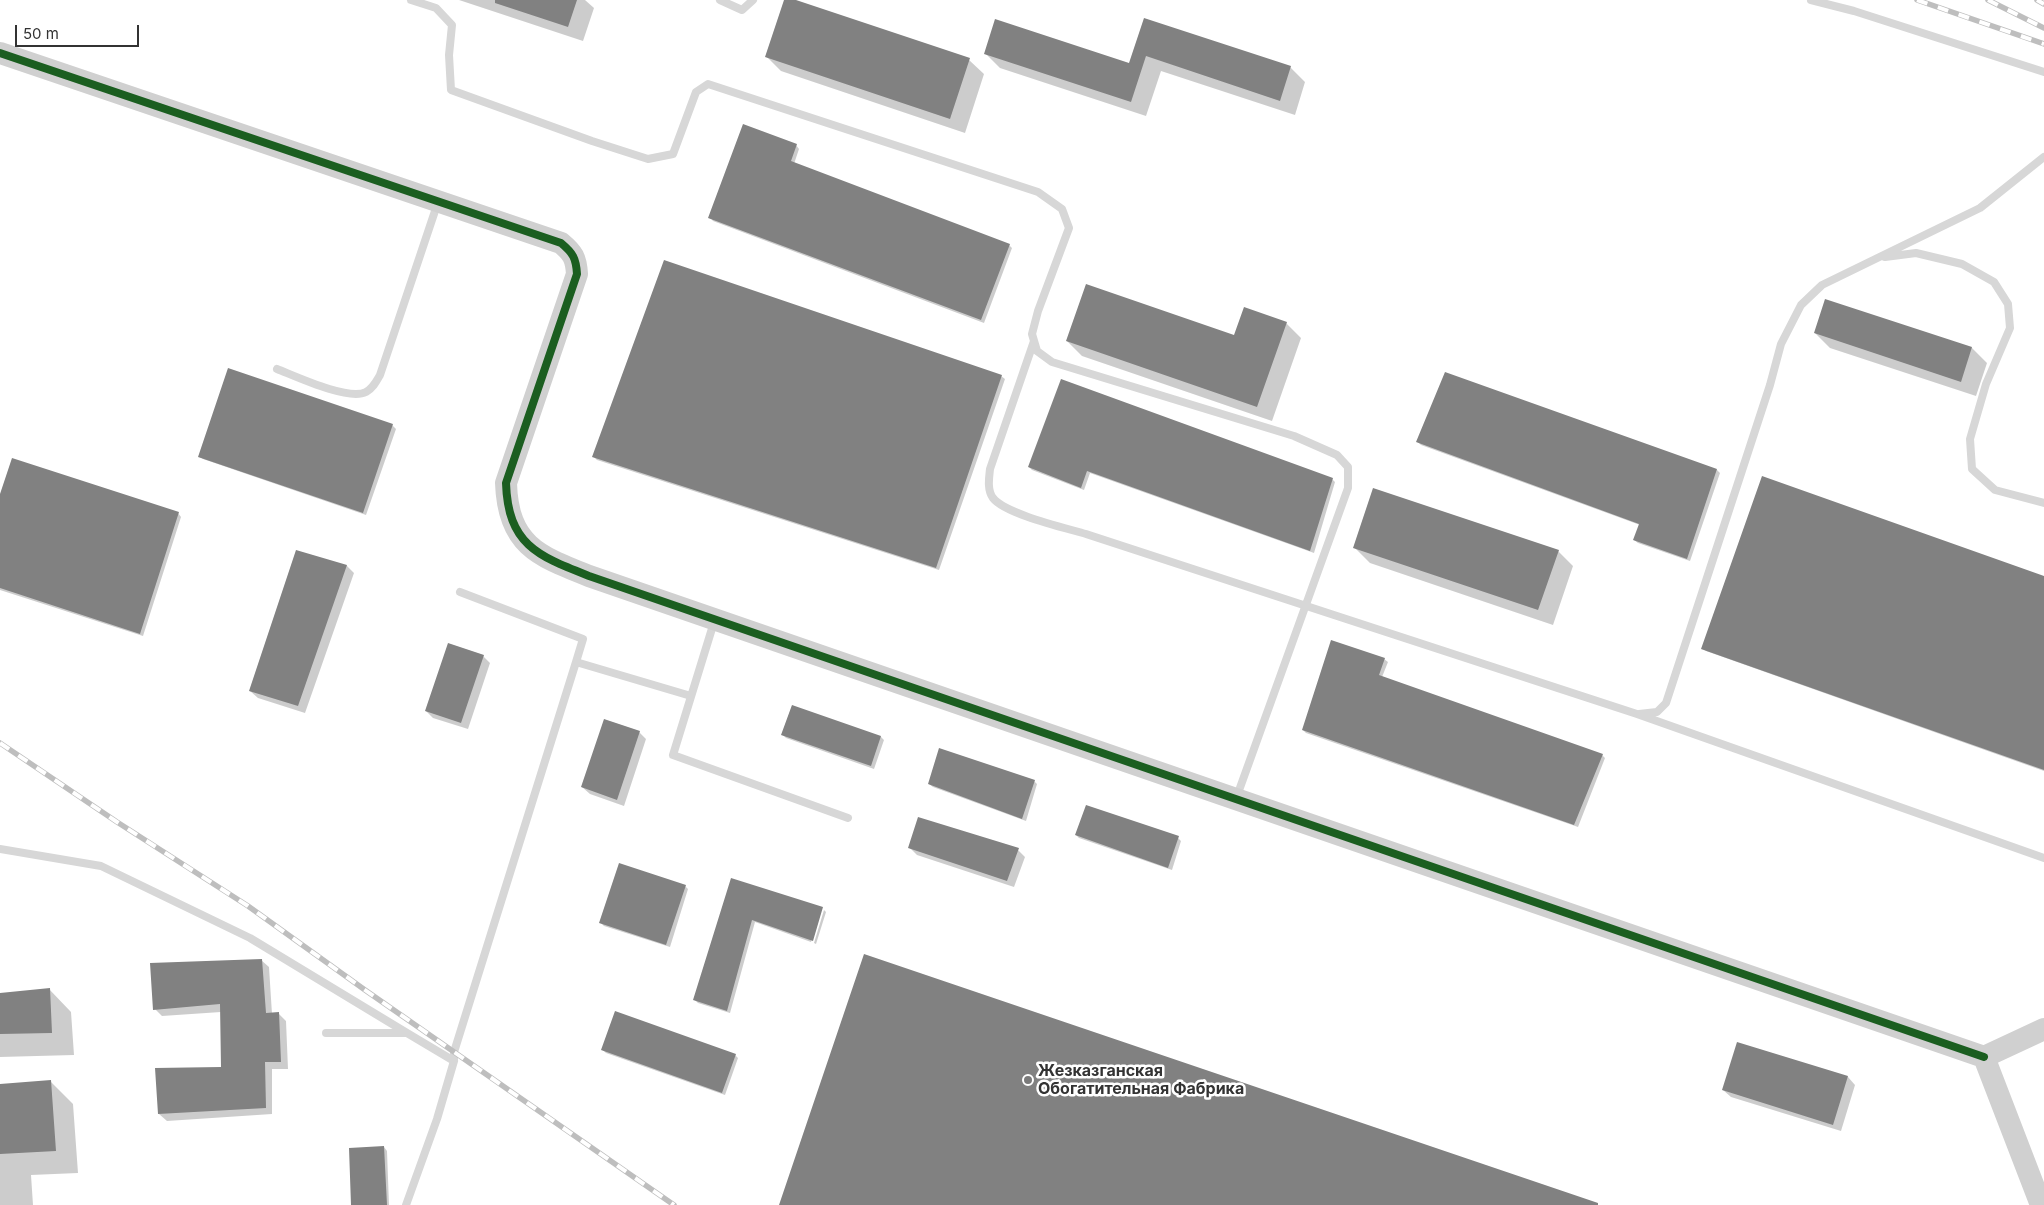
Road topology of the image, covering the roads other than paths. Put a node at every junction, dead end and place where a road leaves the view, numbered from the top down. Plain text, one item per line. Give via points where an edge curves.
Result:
1 (411, 0) edge
2 (720, 0) edge
3 (753, 0) edge
4 (1811, 0) edge
5 (0, 53) edge
6 (2044, 72) edge
7 (2044, 158) edge
8 (438, 202) junction
9 (1878, 258) junction
10 (1034, 341) junction
11 (277, 369) dead end
12 (2044, 503) edge
13 (460, 592) dead end
14 (1306, 606) junction
15 (715, 618) junction
16 (576, 662) junction
17 (691, 696) junction
18 (1637, 714) junction
19 (1236, 798) junction
20 (848, 818) dead end
21 (0, 849) edge
22 (2044, 858) edge
23 (2044, 1029) edge
24 (326, 1033) dead end
25 (407, 1033) junction
26 (1984, 1057) junction
27 (454, 1061) junction
28 (406, 1205) edge
29 (2041, 1205) edge

1 - 10 lane via 436,8 452,25 449,55 451,90 592,141 648,158 673,154 696,92 708,84 1038,192 1062,210 1069,228 1038,311 1032,334
2 - 3 lane via 742,10
4 - 6 lane
5 - 8 street
7 - 9 lane via 1980,208
8 - 11 lane via 380,374 373,386 364,393 351,394
8 - 15 street via 560,243 574,255 576,262 577,274 506,483 511,517 526,544 552,561 589,576
9 - 12 lane via 1916,253 1962,264 1994,282 2008,304 2010,328 1986,384 1970,439 1972,469 1995,490
9 - 18 lane via 1822,285 1801,305 1781,344 1666,703 1657,712
10 - 14 lane via 1037,351 1052,362 1294,436 1337,455 1348,467 1348,488
10 - 14 lane via 990,469 988,484 993,499 1026,516
13 - 16 lane via 583,639
14 - 18 lane
14 - 19 lane
15 - 17 lane
15 - 19 street
16 - 17 lane
16 - 27 lane via 454,1052
17 - 20 lane via 673,755
18 - 22 lane
19 - 26 street
21 - 25 lane via 101,866 250,938
23 - 26 street
24 - 25 lane
25 - 27 lane
26 - 29 street
27 - 28 lane

